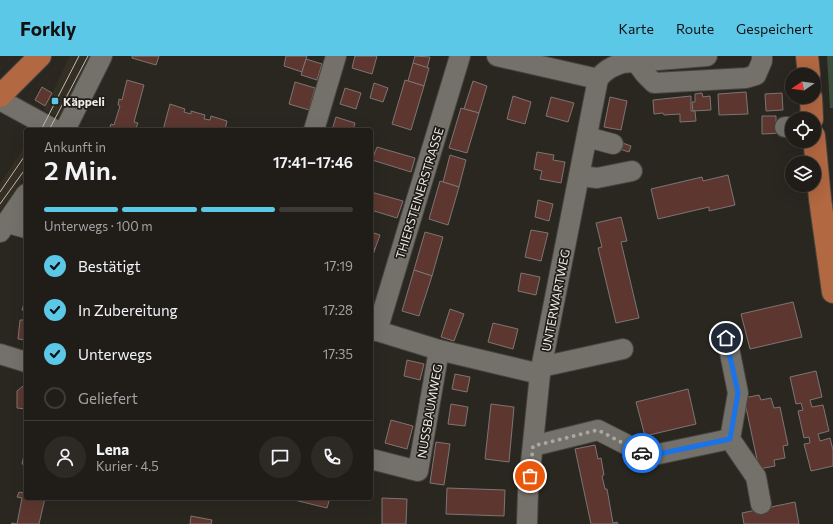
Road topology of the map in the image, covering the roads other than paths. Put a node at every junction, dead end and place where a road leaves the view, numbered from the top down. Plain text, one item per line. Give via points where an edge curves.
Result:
1 (40, 56) edge
2 (102, 56) edge
3 (336, 56) edge
4 (460, 56) edge
5 (497, 56) edge
6 (707, 56) edge
7 (762, 56) edge
8 (807, 56) edge
9 (638, 59) edge
10 (808, 68) edge
11 (598, 79) junction
12 (0, 96) edge
13 (0, 100) edge
14 (51, 128) edge
15 (66, 128) edge
16 (315, 128) edge
17 (587, 138) junction
18 (613, 144) dead end
19 (815, 148) edge
20 (632, 171) dead end
21 (580, 176) junction
22 (24, 199) edge
23 (11, 228) edge
24 (833, 292) edge
25 (374, 330) edge
26 (726, 338) dead end
27 (623, 349) dead end
28 (439, 350) junction
29 (0, 354) edge
30 (24, 361) edge
31 (541, 370) junction
32 (730, 439) junction
33 (533, 446) junction
34 (373, 459) edge
35 (761, 504) dead end
36 (527, 524) edge

1 - 12 main road
2 - 15 street
3 - 16 street
4 - 25 street, THIERSTEINERSTRASSE
5 - 11 street
6 - 9 street
7 - 9 street via 756,75 746,78 654,83 645,74
8 - 10 main road
9 - 11 street via 611,67
11 - 17 street, UNTERWARTWEG
13 - 14 street
17 - 18 street
17 - 21 street, UNTERWARTWEG
19 - 24 main road
20 - 21 street via 597,178
21 - 31 street, UNTERWARTWEG
22 - 23 street
25 - 28 street
26 - 32 street via 738,393
27 - 31 street
28 - 31 street
28 - 34 street, NUSSBAUMWEG via 418,471
29 - 30 street
31 - 33 street, UNTERWARTWEG
32 - 33 street via 649,456 598,430
32 - 35 street via 756,477
33 - 36 street, UNTERWARTWEG

